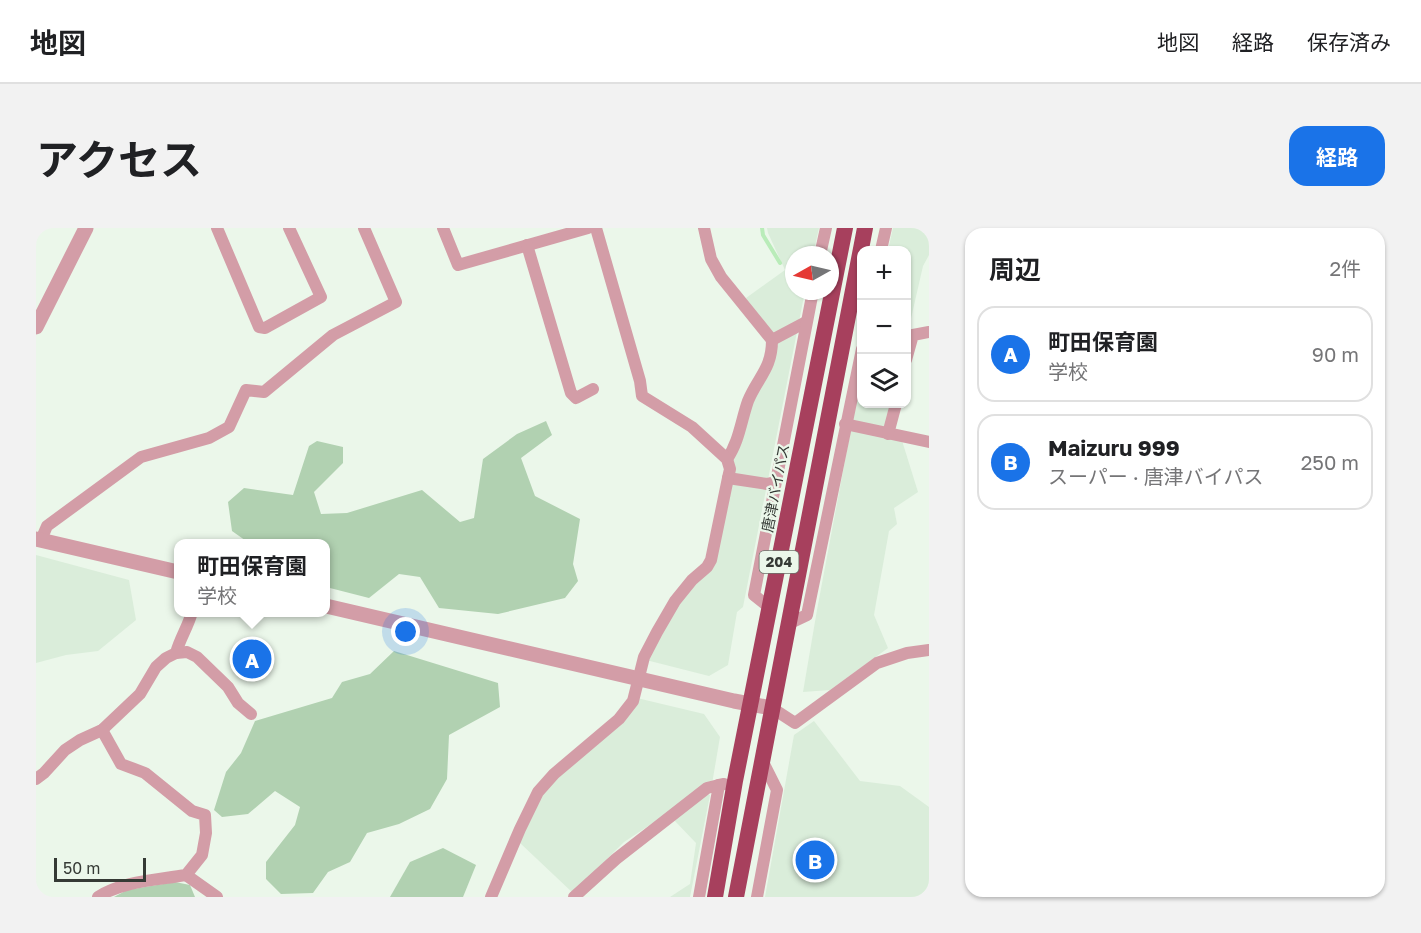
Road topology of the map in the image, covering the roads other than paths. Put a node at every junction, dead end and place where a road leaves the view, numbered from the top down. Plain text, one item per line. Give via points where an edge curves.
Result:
1 (86, 228) edge
2 (217, 228) edge
3 (289, 228) edge
4 (364, 228) edge
5 (443, 228) edge
6 (588, 228) edge
7 (596, 228) edge
8 (704, 228) edge
9 (826, 228) edge
10 (845, 228) edge
11 (865, 228) edge
12 (886, 228) edge
13 (527, 245) junction
14 (822, 246) edge
15 (882, 246) edge
16 (811, 300) edge
17 (806, 322) junction
18 (36, 327) edge
19 (929, 332) edge
20 (772, 340) junction
21 (860, 354) edge
22 (908, 354) edge
23 (593, 389) dead end
24 (895, 408) edge
25 (845, 424) junction
26 (888, 434) junction
27 (929, 442) edge
28 (822, 449) junction
29 (839, 453) junction
30 (727, 459) junction
31 (728, 478) junction
32 (776, 479) junction
33 (796, 480) junction
34 (39, 540) edge
35 (174, 571) edge
36 (330, 607) edge
37 (770, 608) junction
38 (190, 617) edge
39 (788, 624) junction
40 (929, 650) edge
41 (176, 653) junction
42 (639, 678) junction
43 (752, 705) junction
44 (772, 708) junction
45 (251, 714) dead end
46 (102, 730) junction
47 (762, 760) junction
48 (36, 779) edge
49 (727, 783) junction
50 (186, 875) junction
51 (98, 897) edge
52 (217, 897) edge
53 (491, 897) edge
54 (574, 897) edge
55 (699, 897) edge
56 (715, 897) edge
57 (736, 897) edge
58 (757, 897) edge

1 - 18 street
2 - 3 street via 259,327 265,328 321,297
4 - 34 street via 396,302 333,335 264,392 246,390 229,427 209,438 141,457 47,526
5 - 13 street via 458,265
6 - 13 street
7 - 30 street via 642,396 692,427
8 - 20 street via 711,260 721,277
9 - 14 street
10 - 33 highway, 唐津バイパス / 204
11 - 28 highway, 204
12 - 15 street
13 - 23 street via 571,393 576,398
16 - 17 street
17 - 20 street
17 - 32 street
19 - 22 street via 913,335
20 - 30 street via 769,362 749,399
21 - 25 street
24 - 26 street
25 - 26 street
25 - 29 street
26 - 27 street
28 - 29 street
28 - 39 highway, 204
29 - 39 street via 807,615
30 - 31 street
31 - 32 street via 767,484
31 - 42 street via 708,567 675,601 644,657
32 - 33 street
32 - 37 street via 754,595
33 - 37 highway, 唐津バイパス / 204
34 - 35 street
36 - 42 street
37 - 43 highway, 唐津バイパス / 204
38 - 41 street
39 - 44 highway, 204
40 - 44 street via 877,663 795,723
41 - 45 street via 196,657
41 - 46 street via 156,667 140,694
42 - 43 street
42 - 53 street via 633,701 619,719 538,792
43 - 44 street
43 - 49 highway, 唐津バイパス / 204
44 - 47 highway, 204
46 - 48 street via 65,750
46 - 50 street via 121,764 145,773 192,811 205,815 202,855
47 - 57 highway, 204
47 - 58 street via 777,790
49 - 54 street via 707,788
49 - 55 street
49 - 56 highway, 唐津バイパス / 204
50 - 51 street via 118,886
50 - 52 street

